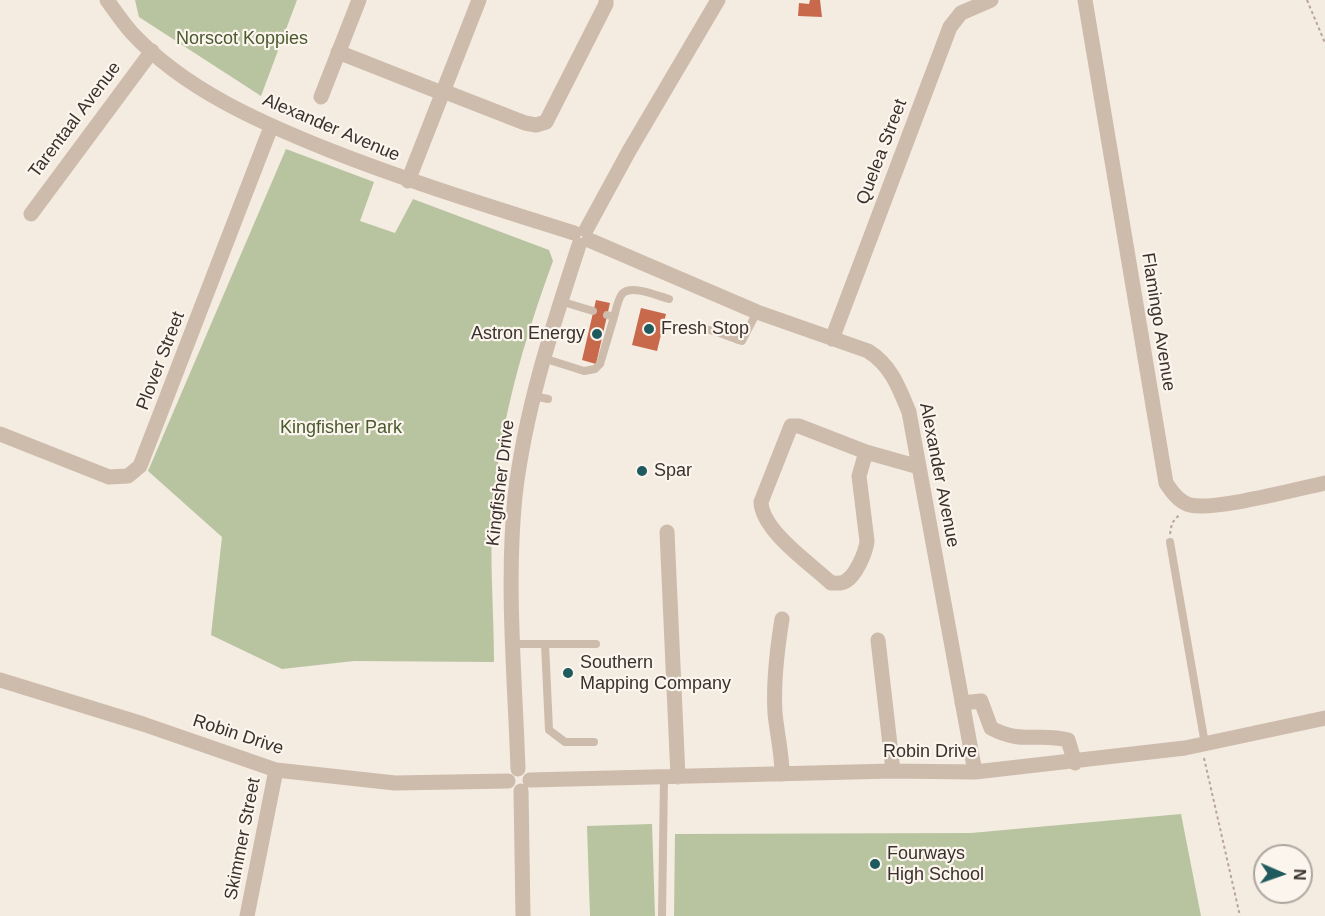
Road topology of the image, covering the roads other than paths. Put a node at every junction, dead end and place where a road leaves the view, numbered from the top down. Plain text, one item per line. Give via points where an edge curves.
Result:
1 (107, 0) edge
2 (359, 0) edge
3 (479, 0) edge
4 (606, 0) edge
5 (718, 0) edge
6 (990, 0) edge
7 (1085, 0) edge
8 (152, 51) junction
9 (338, 52) junction
10 (443, 92) junction
11 (321, 97) dead end
12 (271, 127) junction
13 (408, 181) junction
14 (31, 214) dead end
15 (582, 237) junction
16 (669, 299) dead end
17 (560, 301) junction
18 (593, 311) dead end
19 (757, 312) junction
20 (683, 331) dead end
21 (832, 339) junction
22 (543, 358) junction
23 (532, 396) junction
24 (548, 399) dead end
25 (0, 434) edge
26 (866, 452) junction
27 (919, 467) junction
28 (1325, 483) edge
29 (667, 532) dead end
30 (1170, 542) road end
31 (782, 619) dead end
32 (878, 640) dead end
33 (514, 644) junction
34 (545, 644) junction
35 (596, 644) dead end
36 (0, 680) edge
37 (962, 703) junction
38 (1325, 718) edge
39 (594, 742) dead end
40 (1203, 744) junction
41 (1075, 763) junction
42 (276, 770) junction
43 (893, 771) junction
44 (975, 772) junction
45 (782, 774) junction
46 (513, 775) junction
47 (671, 777) junction
48 (525, 785) junction
49 (247, 916) edge
50 (523, 916) edge
51 (662, 916) edge

1 - 8 street, Alexander Avenue via 131,32
2 - 9 street
3 - 10 street
4 - 10 street via 546,122 525,123
5 - 15 street, Kingfisher Drive
6 - 21 street, Quelea Street via 961,13 950,27
7 - 28 street, Flamingo Avenue via 1166,483 1189,505 1245,500
8 - 12 street, Alexander Avenue via 208,93
8 - 14 street, Tarentaal Avenue
9 - 10 street
9 - 11 street
10 - 13 street
12 - 13 street, Alexander Avenue
12 - 25 street, Plover Street via 140,466 128,476 109,477
13 - 15 street, Alexander Avenue
15 - 17 street, Kingfisher Drive
15 - 19 street, Alexander Avenue
16 - 22 lane via 635,290 621,295 611,316 600,364 595,369 584,371
17 - 18 lane
17 - 22 street, Kingfisher Drive
19 - 20 lane via 742,341 698,328
19 - 21 street, Alexander Avenue
21 - 27 street, Alexander Avenue via 868,351 890,370 909,412
22 - 23 street, Kingfisher Drive
23 - 24 lane
23 - 33 street, Kingfisher Drive via 515,496
26 - 26 street via 859,476 866,550 849,579 831,583 776,533 761,502 791,426
26 - 27 street
27 - 37 street, Alexander Avenue
29 - 47 street
30 - 40 lane
31 - 45 street via 775,664 775,710
32 - 43 street
33 - 34 lane
33 - 46 street, Kingfisher Drive
34 - 35 lane
34 - 39 lane via 549,730 565,742
36 - 42 street, Robin Drive
37 - 41 street via 981,701 991,729 1003,735 1068,740
37 - 44 street, Alexander Avenue
38 - 40 street, Robin Drive
40 - 41 street, Robin Drive
41 - 44 street, Robin Drive
42 - 46 street, Robin Drive via 395,783
42 - 49 street, Skimmer Street
43 - 44 street, Robin Drive
43 - 45 street, Robin Drive
45 - 47 street, Robin Drive
46 - 48 street via 513,789
47 - 48 street, Robin Drive
47 - 51 lane
48 - 50 street

